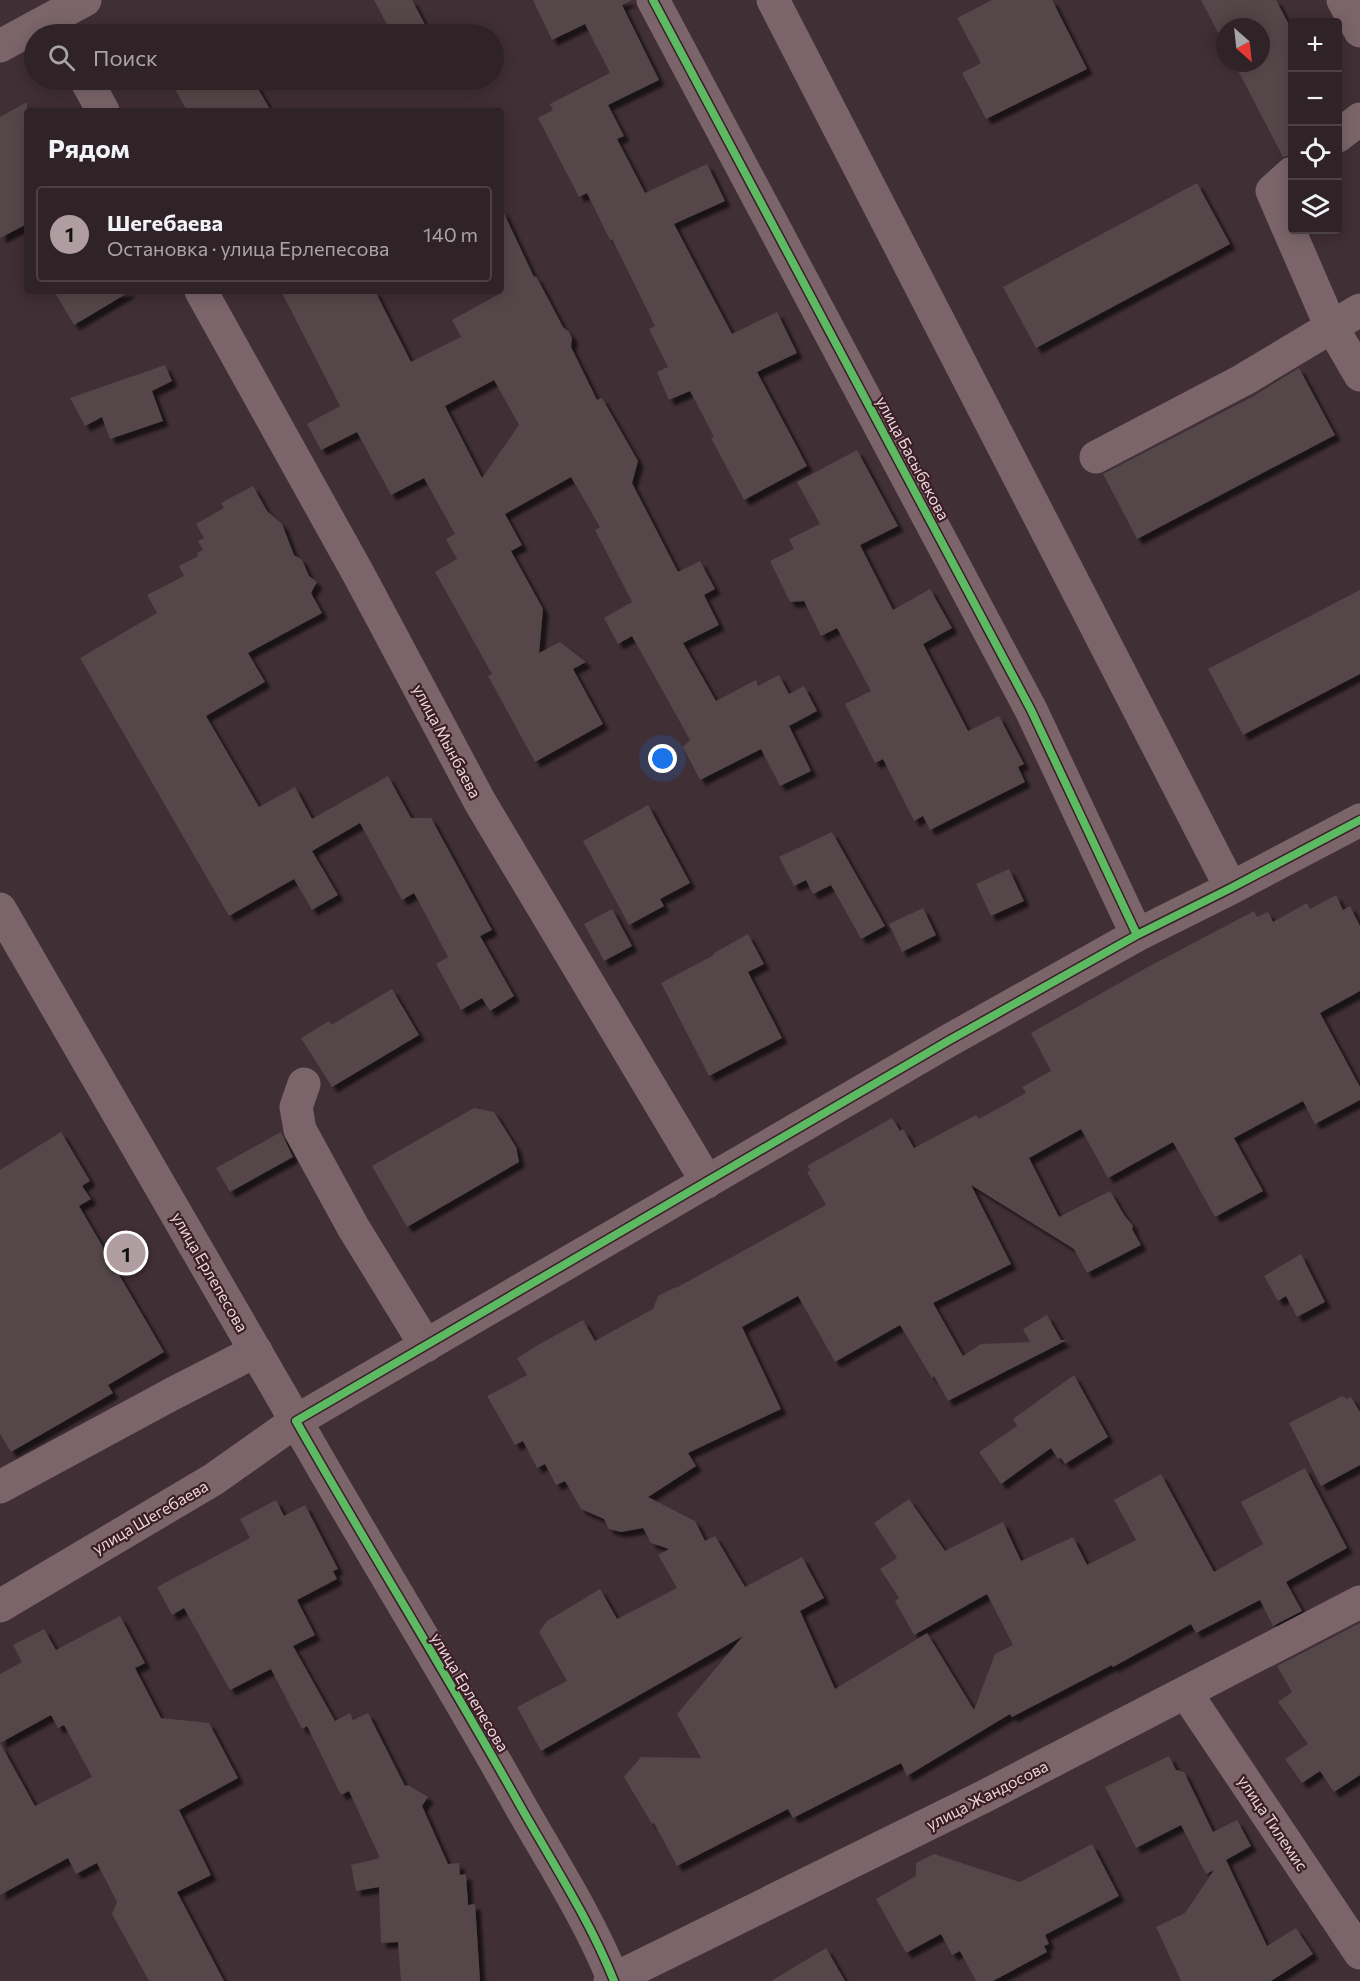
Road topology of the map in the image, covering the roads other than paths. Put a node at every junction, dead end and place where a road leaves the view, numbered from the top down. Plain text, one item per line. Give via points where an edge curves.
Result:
1 (85, 0) edge
2 (653, 0) edge
3 (773, 0) edge
4 (1343, 0) edge
5 (60, 24) edge
6 (1360, 31) edge
7 (24, 38) edge
8 (0, 46) edge
9 (91, 90) edge
10 (101, 108) edge
11 (1360, 119) edge
12 (1342, 133) edge
13 (1288, 177) edge
14 (203, 294) edge
15 (1360, 310) edge
16 (1332, 326) junction
17 (1360, 375) edge
18 (1096, 458) dead end
19 (1360, 820) edge
20 (1231, 888) junction
21 (0, 909) edge
22 (1137, 935) junction
23 (304, 1084) dead end
24 (707, 1182) junction
25 (426, 1346) junction
26 (256, 1352) junction
27 (296, 1421) junction
28 (0, 1487) edge
29 (1360, 1602) edge
30 (0, 1606) edge
31 (1186, 1693) junction
32 (1360, 1953) edge
33 (612, 1981) edge

1 - 5 street
2 - 22 street, улица Басыбекова via 1031,710
3 - 20 street
4 - 6 street
7 - 8 street
9 - 10 street
11 - 12 street
13 - 16 street via 1272,190
14 - 24 street, улица Мынбаева via 480,802
15 - 16 street
16 - 17 street
16 - 18 street via 1243,380
19 - 20 street, улица Шегебаева
20 - 22 street, улица Шегебаева
21 - 26 street, улица Ерлепесова
22 - 24 street, улица Шегебаева
23 - 25 street via 296,1107 300,1130 353,1227
24 - 25 street, улица Шегебаева
25 - 27 street, улица Шегебаева
26 - 27 street, улица Ерлепесова
26 - 28 street
27 - 30 street, улица Шегебаева via 214,1479
27 - 33 street, улица Ерлепесова via 493,1757 585,1921
29 - 31 street, улица Жандосова
31 - 32 street, улица Тилемис
31 - 33 street, улица Жандосова

